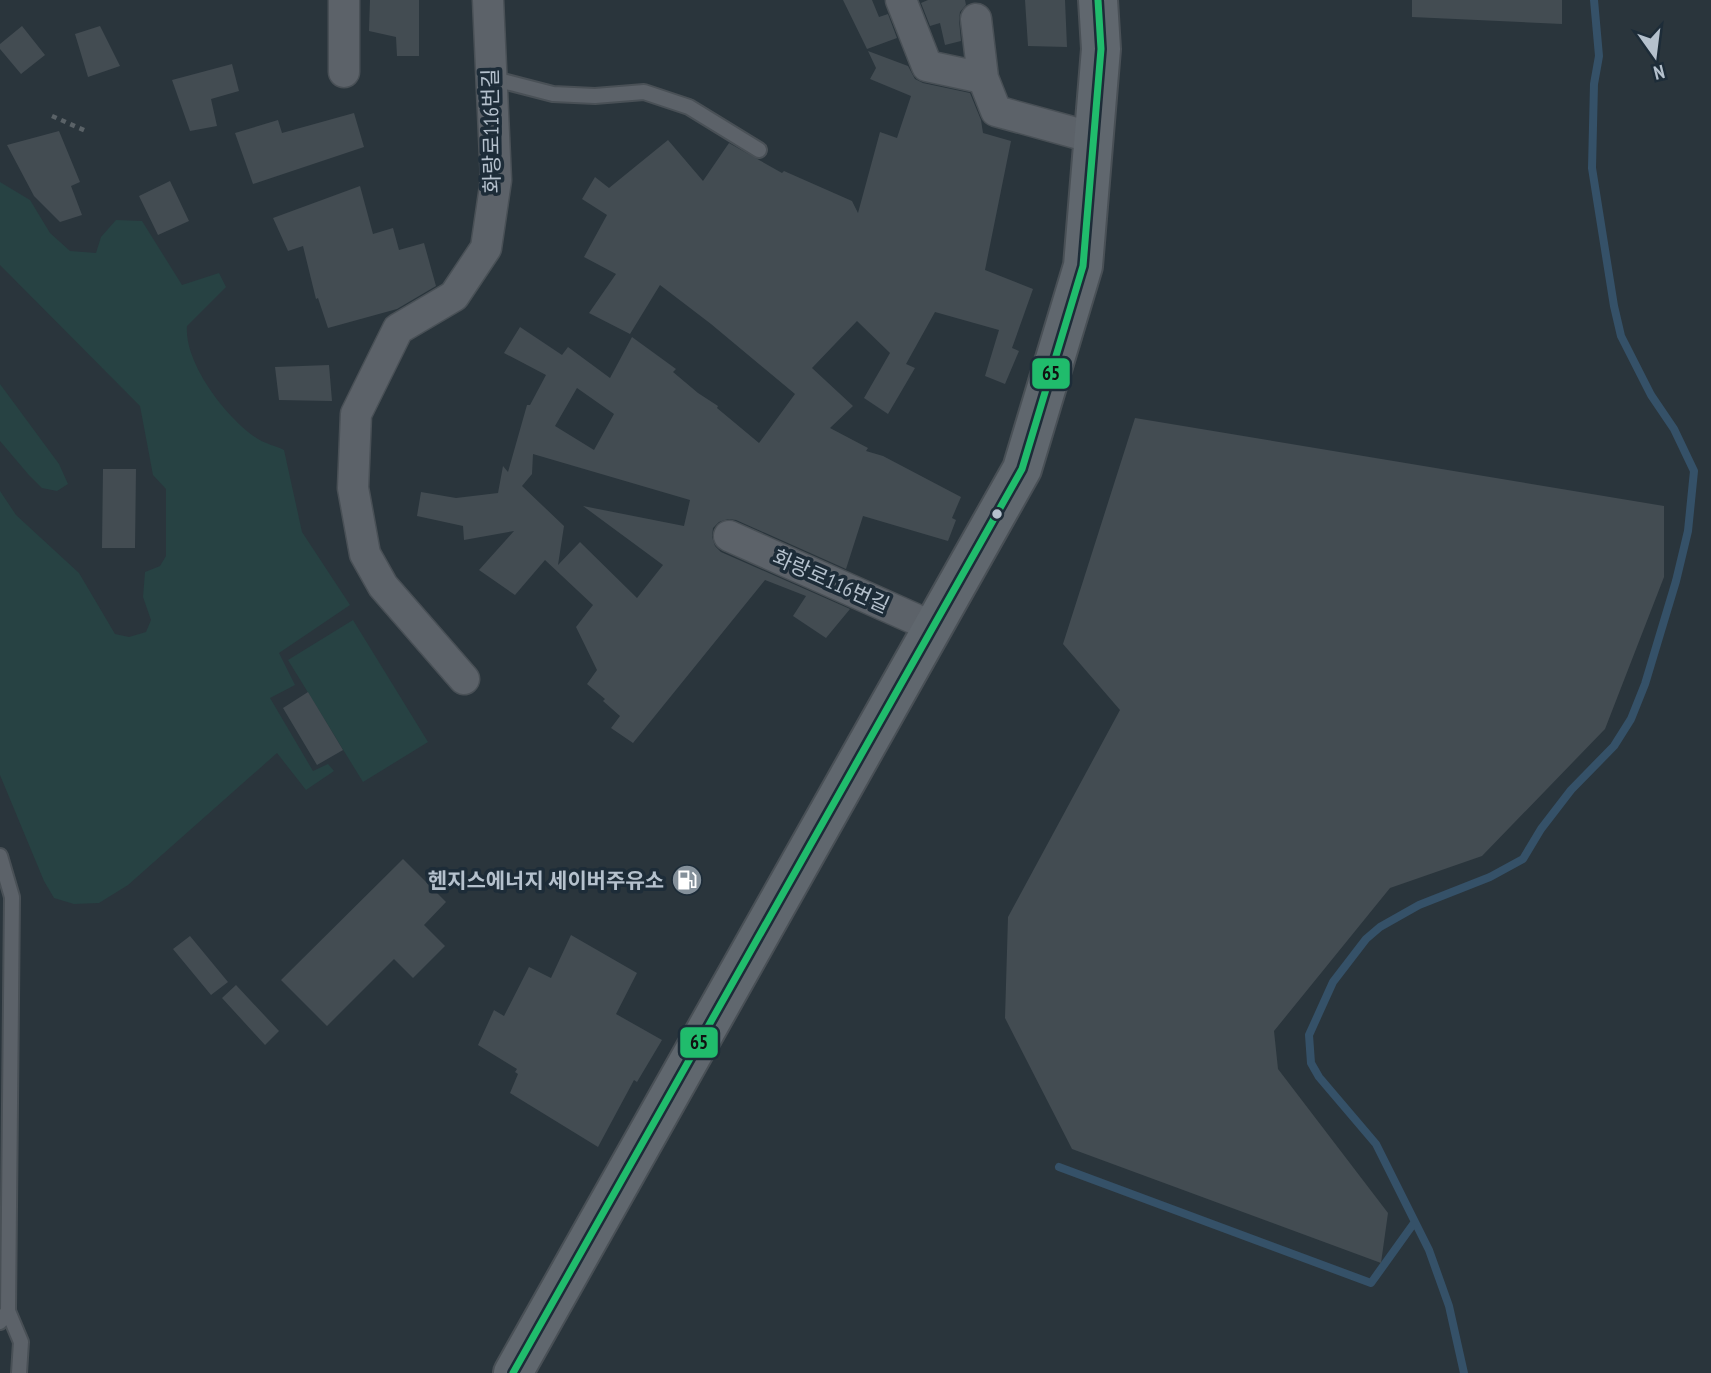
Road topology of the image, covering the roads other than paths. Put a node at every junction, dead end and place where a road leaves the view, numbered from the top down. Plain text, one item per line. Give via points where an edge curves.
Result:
1 (344, 0) edge
2 (488, 0) edge
3 (901, 0) edge
4 (1098, 0) edge
5 (976, 19) dead end
6 (344, 72) dead end
7 (491, 78) junction
8 (983, 78) junction
9 (1094, 138) junction
10 (759, 150) dead end
11 (729, 536) dead end
12 (933, 627) junction
13 (464, 679) dead end
14 (0, 856) edge
15 (5, 1286) edge
16 (4, 1316) edge
17 (19, 1373) edge
18 (513, 1373) edge

1 - 6 street
2 - 7 street, 화랑로116번길
3 - 8 street via 928,66
4 - 9 main road via 1101,49
5 - 8 street
7 - 10 lane via 553,94 644,92 689,107
7 - 13 street, 화랑로116번길 via 496,180 486,248 453,296 398,329 356,414 353,488 365,555 383,586
8 - 9 street via 996,111
9 - 12 main road via 1083,266 1022,469
11 - 12 street, 화랑로116번길
12 - 18 main road
14 - 15 lane via 12,897
15 - 16 lane
16 - 17 lane via 21,1342

